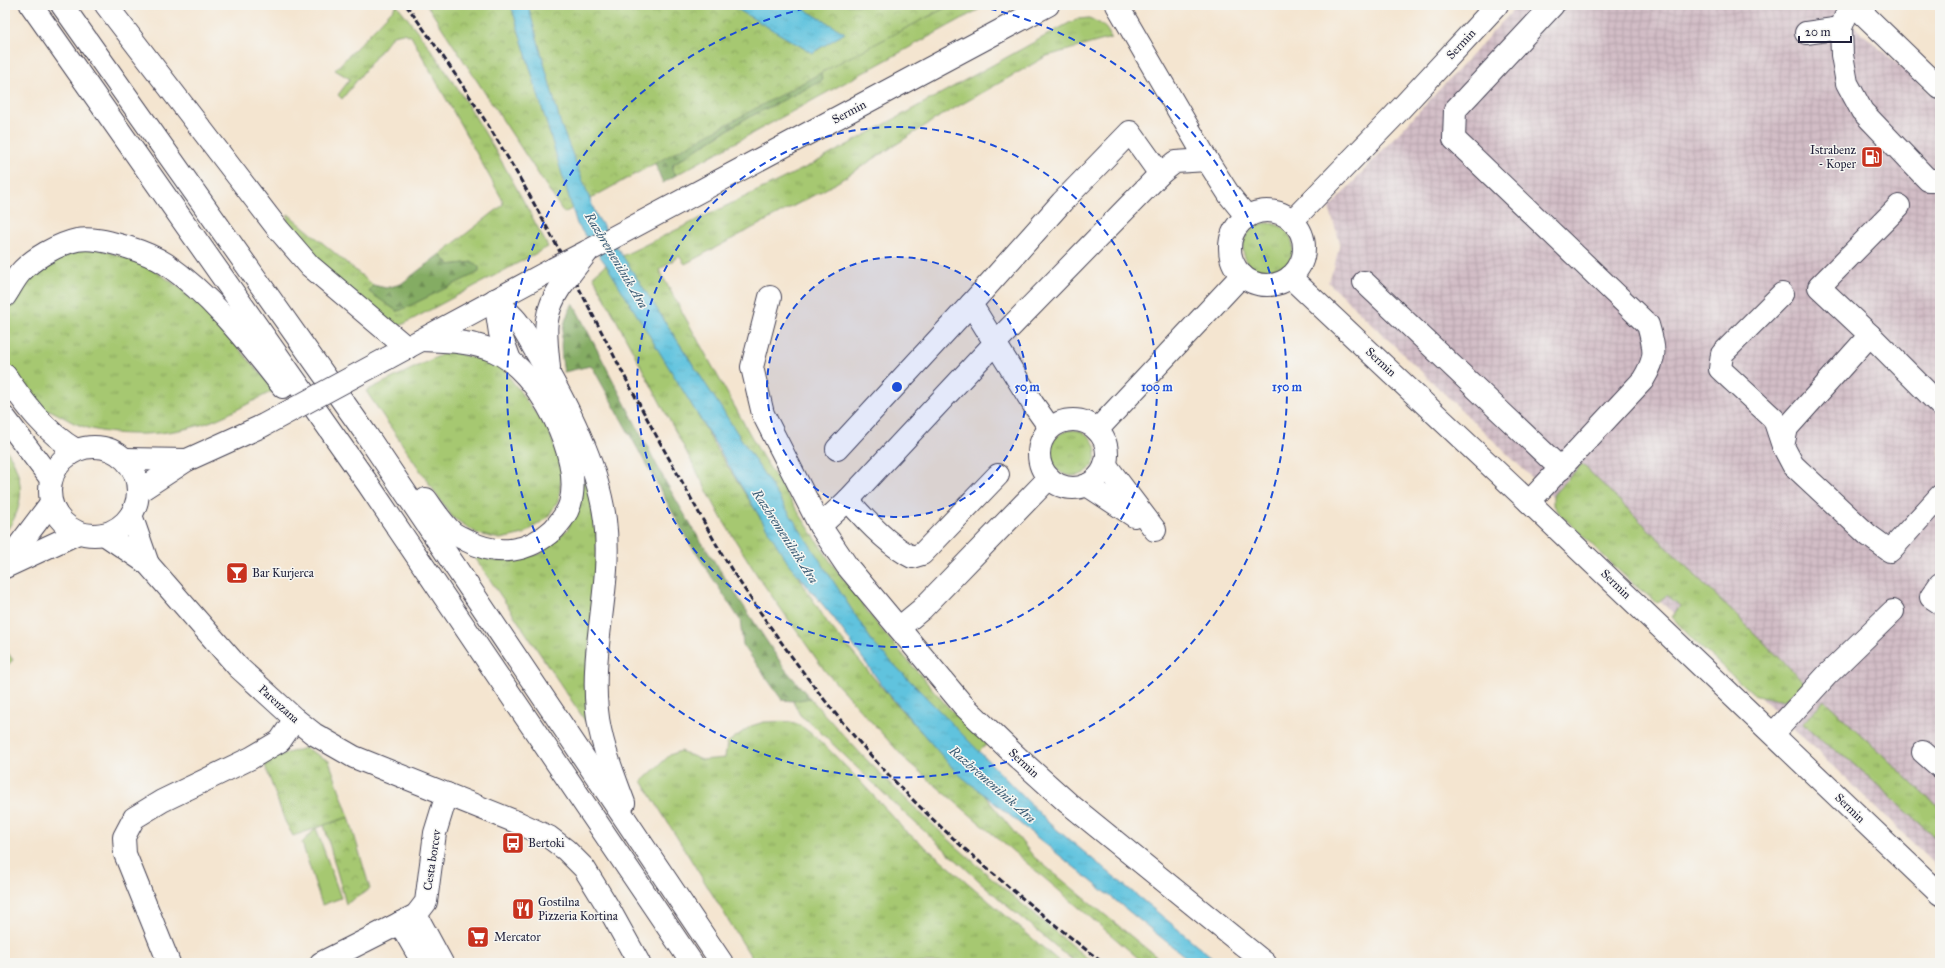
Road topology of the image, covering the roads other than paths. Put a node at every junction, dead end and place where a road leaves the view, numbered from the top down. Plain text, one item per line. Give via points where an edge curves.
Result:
1 (31, 5) edge
2 (62, 5) edge
3 (106, 5) edge
4 (1048, 5) edge
5 (1117, 5) edge
6 (1497, 5) edge
7 (1553, 5) edge
8 (1850, 5) edge
9 (1854, 5) edge
10 (1841, 28) junction
11 (1806, 33) dead end
12 (1940, 88) edge
13 (1208, 160) junction
14 (1160, 174) junction
15 (1940, 180) edge
16 (1899, 206) dead end
17 (1247, 217) junction
18 (1292, 221) junction
19 (1242, 275) junction
20 (1290, 277) junction
21 (557, 278) junction
22 (1364, 282) dead end
23 (1782, 294) dead end
24 (5, 296) edge
25 (770, 297) dead end
26 (495, 300) junction
27 (971, 304) junction
28 (1870, 335) junction
29 (995, 343) junction
30 (415, 344) junction
31 (510, 360) junction
32 (5, 375) edge
33 (550, 375) junction
34 (1940, 405) edge
35 (5, 418) edge
36 (1050, 428) junction
37 (1097, 430) junction
38 (366, 434) junction
39 (1783, 446) junction
40 (837, 449) dead end
41 (76, 450) junction
42 (125, 459) junction
43 (187, 460) junction
44 (1105, 464) junction
45 (1561, 469) junction
46 (998, 475) dead end
47 (1049, 478) junction
48 (51, 479) junction
49 (368, 484) junction
50 (1087, 485) junction
51 (138, 492) junction
52 (1940, 496) edge
53 (848, 500) junction
54 (1529, 502) junction
55 (51, 503) junction
56 (131, 515) junction
57 (820, 526) junction
58 (78, 532) junction
59 (104, 534) junction
60 (148, 564) junction
61 (5, 566) edge
62 (1940, 584) edge
63 (1940, 603) edge
64 (1893, 611) dead end
65 (899, 628) junction
66 (295, 719) junction
67 (1773, 734) junction
68 (1923, 752) dead end
69 (1940, 767) edge
70 (447, 794) junction
71 (635, 834) junction
72 (1940, 894) edge
73 (408, 919) junction
74 (169, 963) edge
75 (321, 963) edge
76 (423, 963) edge
77 (442, 963) edge
78 (639, 963) edge
79 (692, 963) edge
80 (722, 963) edge
81 (1265, 963) edge

1 - 49 main road
2 - 38 main road
3 - 30 main road via 278,229 310,266
4 - 21 main road, Sermin, bridge via 588,250
5 - 13 main road
6 - 18 main road, Sermin
7 - 45 main road via 1455,110 1454,139 1648,325 1654,348 1652,366 1646,376
8 - 10 main road
9 - 12 main road
10 - 11 main road
10 - 15 main road via 1847,83 1862,111 1928,180
13 - 14 main road via 1175,162
13 - 17 main road via 1230,196
14 - 27 main road via 1130,132 1062,202
14 - 29 main road
16 - 28 main road via 1819,287
17 - 18 main road via 1265,211 1279,214
17 - 19 main road via 1238,224 1230,245 1231,256
18 - 20 main road via 1303,239 1304,249 1297,270
19 - 20 main road via 1250,281 1270,285
19 - 37 main road
20 - 54 main road, Sermin
21 - 26 main road
21 - 33 main road via 545,322
22 - 45 main road
23 - 39 main road via 1722,354 1720,369 1774,419
24 - 49 main road via 20,273 43,254 77,240 109,242 138,251 165,264 194,286 218,310 304,414
25 - 57 main road, Sermin via 752,366 763,414
26 - 30 main road
26 - 31 main road via 500,332
26 - 33 main road via 519,323
27 - 29 main road
27 - 40 main road
28 - 34 main road
28 - 39 main road via 1787,428
29 - 36 main road
29 - 53 main road
30 - 31 main road via 464,341 494,351
30 - 43 main road, bridge via 262,426
31 - 38 main road via 542,397 563,437 570,461 573,487 570,504 564,519 542,540 513,551 483,549 453,533 436,514 402,465 387,449
32 - 41 main road via 26,406 59,440
33 - 71 main road via 595,476 605,520 606,562 598,648 597,710 609,762
35 - 48 main road
36 - 37 main road via 1058,423 1076,420
36 - 47 main road via 1042,439 1039,453 1040,462
37 - 44 main road via 1106,447
38 - 71 main road
39 - 52 main road via 1793,465 1868,535 1890,550
41 - 42 main road via 86,447 107,449
41 - 48 main road via 60,462
42 - 43 main road
42 - 51 main road via 137,480
43 - 51 main road
44 - 50 main road via 1098,477
44 - 50 main road via 1155,530
45 - 54 main road
46 - 53 main road via 922,554 912,557 885,537
47 - 50 main road via 1067,487
47 - 65 main road via 922,609
48 - 55 main road
49 - 79 main road
51 - 56 main road
53 - 57 main road
54 - 67 main road, Sermin
55 - 58 main road via 64,523
55 - 61 main road
56 - 59 main road via 124,524
56 - 60 main road, Parenzana
57 - 65 main road, Sermin via 847,566
58 - 59 main road via 87,535
58 - 61 main road
59 - 60 main road, Parenzana
60 - 66 main road, Parenzana via 238,667
62 - 63 main road via 1931,597
64 - 67 main road via 1827,675
65 - 81 main road, Sermin via 963,705 1068,804
66 - 70 main road, Parenzana via 314,734 354,757
66 - 74 main road via 280,741 134,818 124,837 125,854
67 - 72 main road, Sermin
68 - 69 main road
70 - 73 main road, Cesta borcev via 435,833 426,902
70 - 78 main road, Parenzana via 543,834 566,850 584,868
71 - 80 main road
73 - 75 main road
73 - 76 main road
73 - 77 main road

